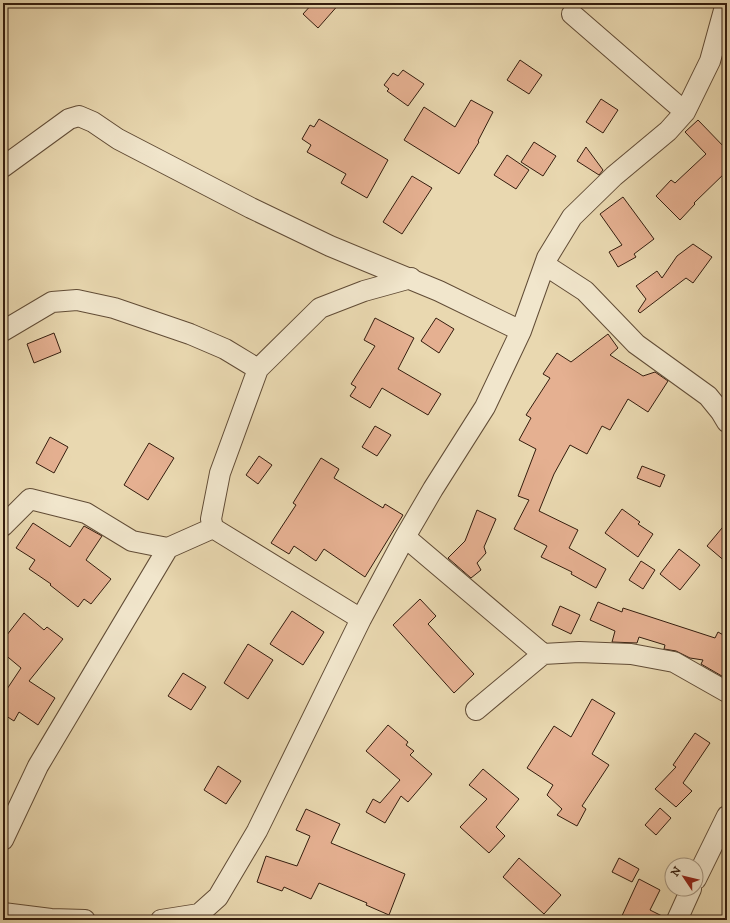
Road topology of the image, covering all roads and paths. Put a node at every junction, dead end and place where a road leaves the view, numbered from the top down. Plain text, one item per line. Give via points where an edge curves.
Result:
1 (726, 3) edge
2 (572, 14) dead end
3 (685, 112) junction
4 (3, 167) edge
5 (545, 265) junction
6 (411, 278) junction
7 (3, 331) edge
8 (521, 331) junction
9 (258, 369) junction
10 (727, 422) edge
11 (3, 526) edge
12 (213, 528) junction
13 (405, 537) junction
14 (168, 548) junction
15 (361, 619) junction
16 (543, 654) junction
17 (727, 692) edge
18 (476, 710) dead end
19 (727, 816) edge
20 (3, 840) edge
21 (704, 863) edge
22 (687, 897) edge
23 (3, 912) edge
24 (85, 920) edge
25 (161, 920) edge
26 (677, 920) edge

1 - 3 street via 710,61
2 - 3 street
3 - 5 street via 668,131 614,176 572,218
4 - 6 street via 63,123 79,116 252,208 330,246
5 - 8 street
5 - 10 street via 585,291 636,344 708,396
6 - 8 street
6 - 9 street via 364,291 320,308
7 - 9 street via 52,302 77,300 114,308 190,334 225,349
8 - 13 street via 485,407 432,489
9 - 12 street via 220,473 211,519
11 - 14 street via 30,499 86,513 132,541
12 - 14 street
12 - 15 street
13 - 15 street
13 - 16 street
14 - 20 street via 38,766
15 - 25 street via 257,832 218,897 199,914
16 - 17 street via 630,654 674,662
16 - 18 street
19 - 21 street
22 - 26 street
23 - 24 street via 52,919

